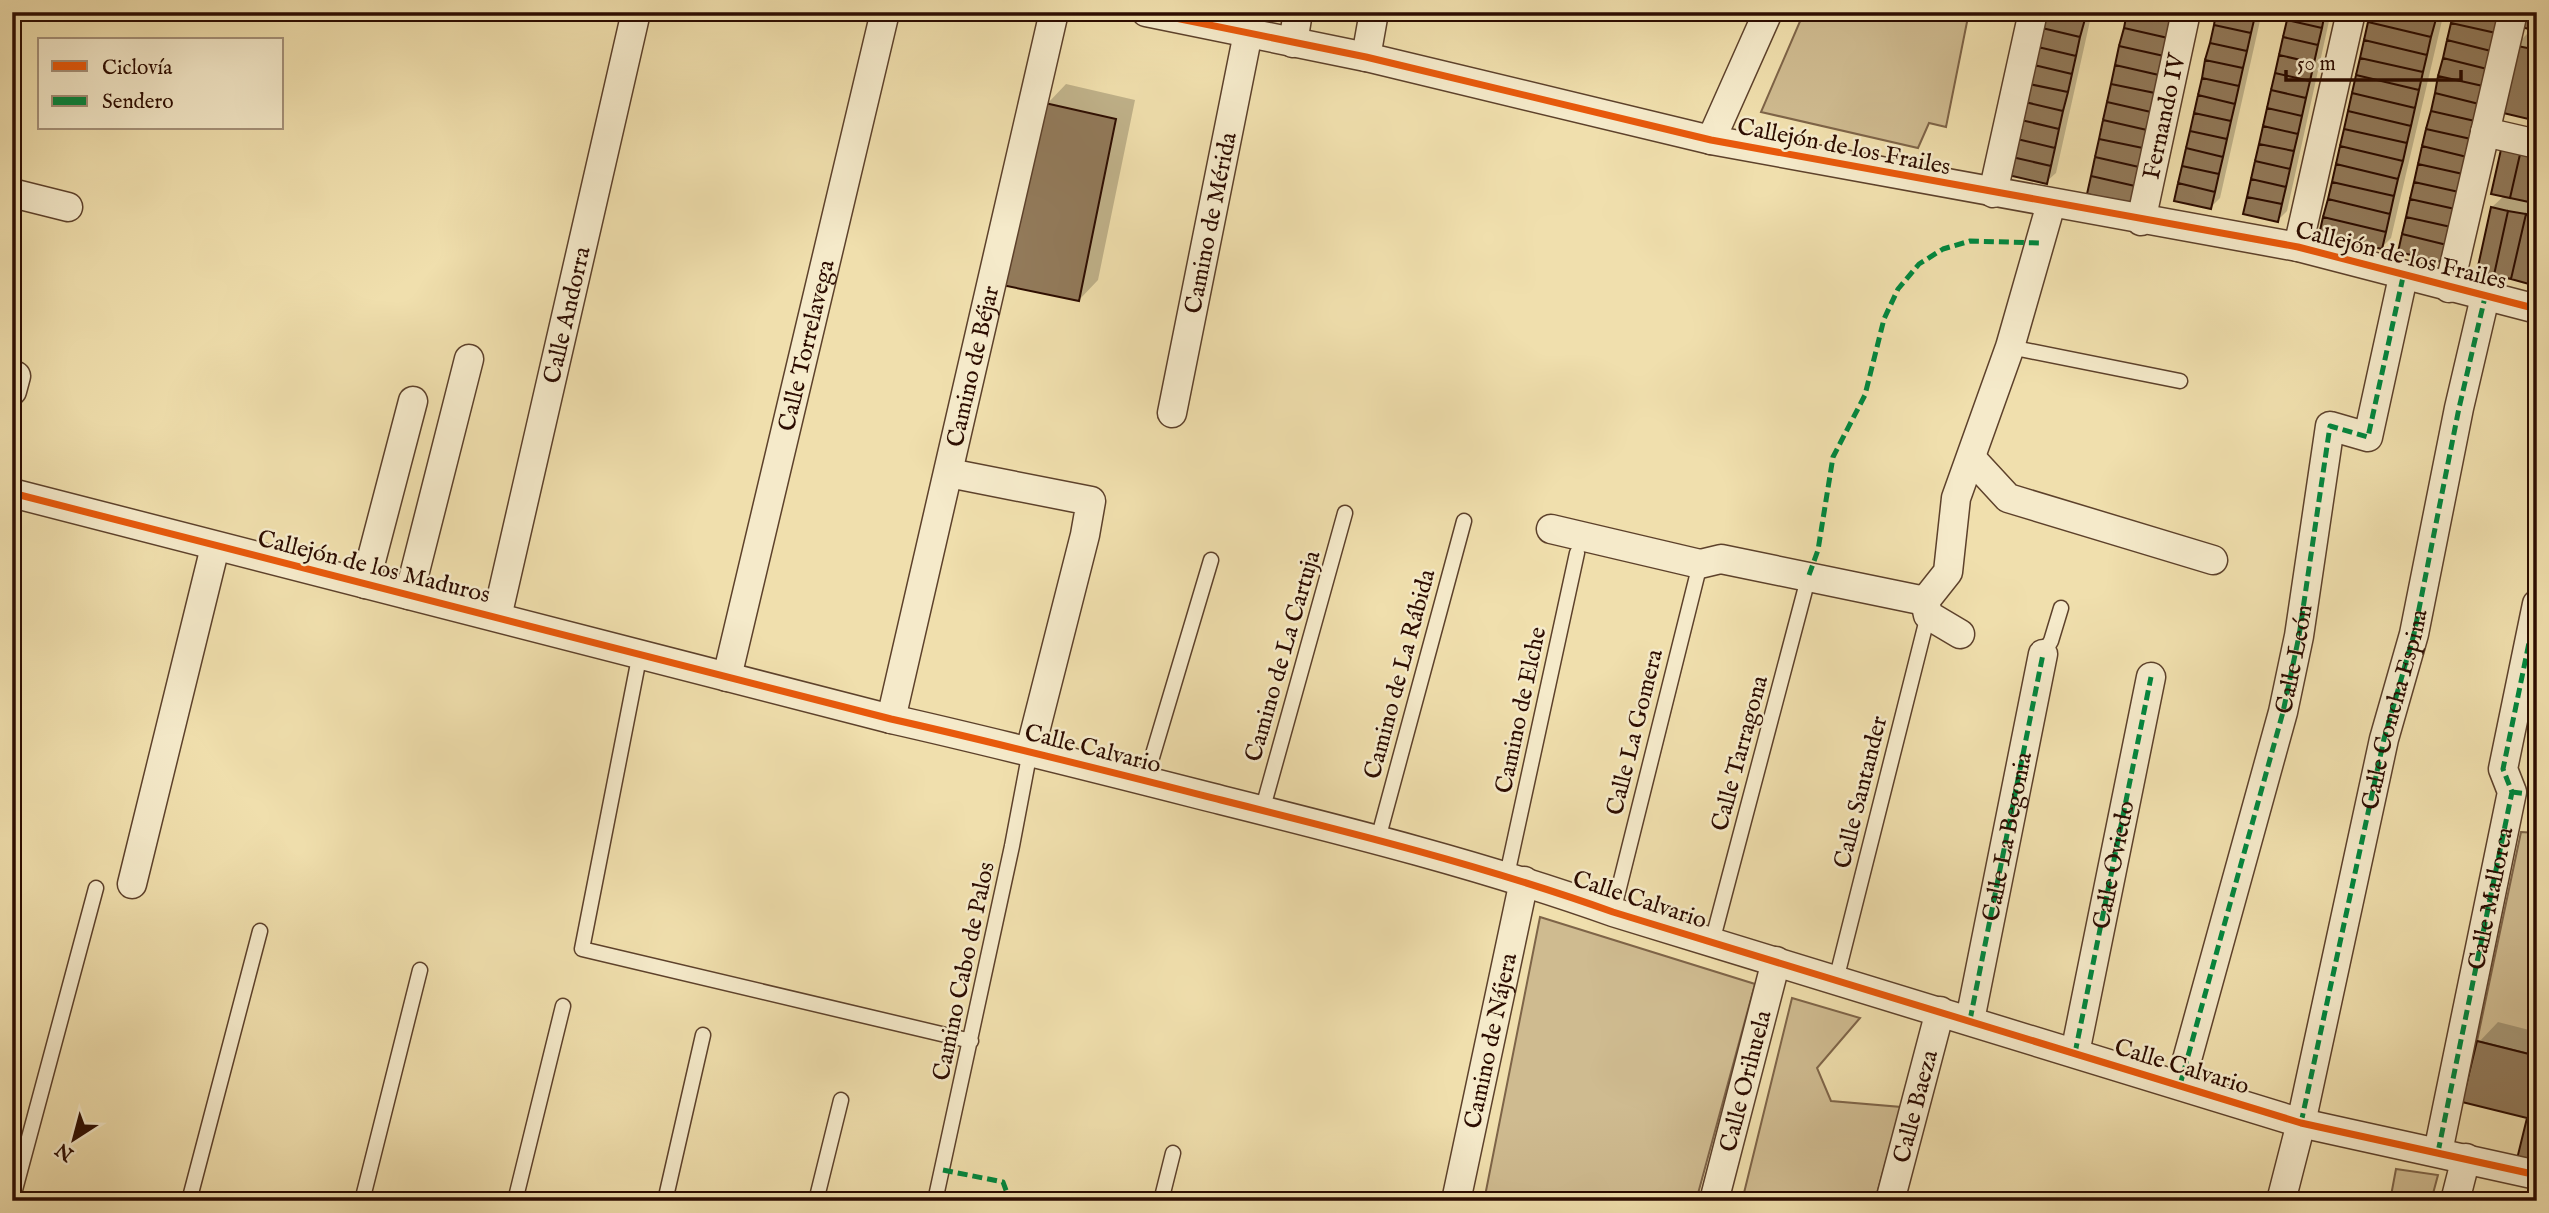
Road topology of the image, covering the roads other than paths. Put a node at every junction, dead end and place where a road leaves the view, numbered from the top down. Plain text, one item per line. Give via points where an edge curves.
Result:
1 (636, 12) edge
2 (885, 12) edge
3 (1055, 12) edge
4 (1146, 12) edge
5 (1298, 12) edge
6 (1374, 12) edge
7 (1768, 12) edge
8 (2033, 12) edge
9 (2186, 12) edge
10 (2351, 12) edge
11 (2513, 12) edge
12 (1221, 20) edge
13 (1248, 33) junction
14 (1293, 43) junction
15 (1366, 57) junction
16 (2485, 132) junction
17 (1711, 140) junction
18 (2537, 144) edge
19 (12, 193) edge
20 (1993, 194) junction
21 (2052, 204) junction
22 (68, 207) dead end
23 (2141, 221) junction
24 (2298, 247) junction
25 (2403, 277) junction
26 (2449, 288) junction
27 (2485, 297) junction
28 (2537, 309) edge
29 (2010, 347) junction
30 (469, 359) dead end
31 (2180, 381) dead end
32 (413, 401) dead end
33 (1171, 413) dead end
34 (1972, 459) junction
35 (949, 472) junction
36 (12, 493) edge
37 (1345, 513) dead end
38 (1464, 521) dead end
39 (1551, 529) dead end
40 (215, 547) junction
41 (1577, 554) dead end
42 (1211, 560) dead end
43 (2213, 560) dead end
44 (1700, 564) junction
45 (1809, 575) junction
46 (365, 584) junction
47 (409, 595) junction
48 (2537, 604) edge
49 (1926, 608) junction
50 (2061, 608) dead end
51 (497, 617) junction
52 (1960, 634) dead end
53 (640, 653) junction
54 (2043, 654) joint
55 (727, 677) junction
56 (2151, 677) dead end
57 (891, 719) junction
58 (1030, 751) junction
59 (1145, 781) junction
60 (2525, 793) edge
61 (1262, 811) junction
62 (1378, 839) junction
63 (1516, 878) junction
64 (132, 884) dead end
65 (96, 888) dead end
66 (1613, 912) junction
67 (260, 931) dead end
68 (1712, 942) junction
69 (1776, 961) junction
70 (421, 970) dead end
71 (1836, 980) junction
72 (563, 1006) dead end
73 (1940, 1011) junction
74 (1969, 1020) junction
75 (703, 1035) dead end
76 (971, 1041) junction
77 (2075, 1054) junction
78 (2180, 1085) junction
79 (841, 1100) dead end
80 (2301, 1123) junction
81 (2438, 1152) junction
82 (1174, 1153) dead end
83 (2466, 1158) junction
84 (2537, 1175) edge
85 (12, 1201) edge
86 (189, 1201) edge
87 (362, 1201) edge
88 (514, 1201) edge
89 (665, 1201) edge
90 (816, 1201) edge
91 (935, 1201) edge
92 (1161, 1201) edge
93 (1456, 1201) edge
94 (1714, 1201) edge
95 (1890, 1201) edge
96 (2281, 1201) edge
97 (2455, 1201) edge

1 - 51 street, Calle Andorra
2 - 55 street, Calle Torrelavega
3 - 35 street, Camino de Béjar
4 - 12 street, Callejón de los Frailes
5 - 14 street
6 - 15 street
7 - 17 street
8 - 20 street
9 - 23 street, Fernando IV
10 - 24 street
11 - 16 street
12 - 13 street, Callejón de los Frailes
13 - 14 street, Callejón de los Frailes
13 - 33 street, Camino de Mérida
14 - 15 street, Callejón de los Frailes
15 - 17 street, Callejón de los Frailes
16 - 18 street
16 - 26 street
17 - 20 street, Callejón de los Frailes
19 - 22 street
20 - 21 street, Callejón de los Frailes
21 - 23 street, Callejón de los Frailes
21 - 29 street
23 - 24 street, Callejón de los Frailes
24 - 25 street, Callejón de los Frailes
25 - 26 street, Callejón de los Frailes
25 - 78 street, Calle León via 2368,436 2330,426 2283,712
26 - 27 street, Callejón de los Frailes
27 - 28 street, Callejón de los Frailes
27 - 80 street, Calle Concha Espina via 2414,634 2384,738
29 - 31 lane
29 - 34 street
30 - 47 street
32 - 46 street
34 - 43 street via 2008,498
34 - 49 street via 1956,498 1948,572
35 - 57 street, Camino de Béjar
35 - 58 street via 1091,501
36 - 40 street, Callejón de los Maduros
37 - 61 lane, Camino de La Cartuja
38 - 62 lane, Camino de La Rábida
39 - 44 street
40 - 46 street, Callejón de los Maduros
40 - 64 street
41 - 63 lane, Camino de Elche
42 - 59 lane
44 - 45 street via 1721,559
44 - 66 lane, Calle La Gomera
45 - 49 street
45 - 68 lane, Calle Tarragona
46 - 47 street, Callejón de los Maduros
47 - 51 street, Callejón de los Maduros
48 - 60 street, Calle Mallorca via 2503,769
49 - 52 street
49 - 71 lane, Calle Santander
50 - 54 lane
51 - 53 street, Callejón de los Maduros
53 - 55 street, Callejón de los Maduros
53 - 76 lane via 582,949
54 - 74 street, Calle La Begonia
55 - 57 street, Calle Calvario
56 - 77 street, Calle Oviedo
57 - 58 street, Calle Calvario
58 - 59 street, Calle Calvario
58 - 76 lane, Camino Cabo de Palos
59 - 61 street, Calle Calvario
60 - 81 street, Calle Mallorca
61 - 62 street, Calle Calvario
62 - 63 street, Calle Calvario
63 - 66 street, Calle Calvario
63 - 93 street, Camino de Nájera
65 - 85 lane
66 - 68 street, Calle Calvario
67 - 86 lane
68 - 69 street, Calle Calvario
69 - 71 street, Calle Calvario
69 - 94 street, Calle Orihuela
70 - 87 lane
71 - 73 street, Calle Calvario
72 - 88 lane
73 - 74 street, Calle Calvario
73 - 95 street, Calle Baeza
74 - 77 street, Calle Calvario
75 - 89 lane
76 - 91 lane, Camino Cabo de Palos
77 - 78 street, Calle Calvario
78 - 80 street, Calle Calvario
79 - 90 lane
80 - 81 street, Calle Calvario
80 - 96 street, Calle Concha Espina
81 - 83 street, Calle Calvario
82 - 92 lane
83 - 84 street, Calle Calvario
83 - 97 street

